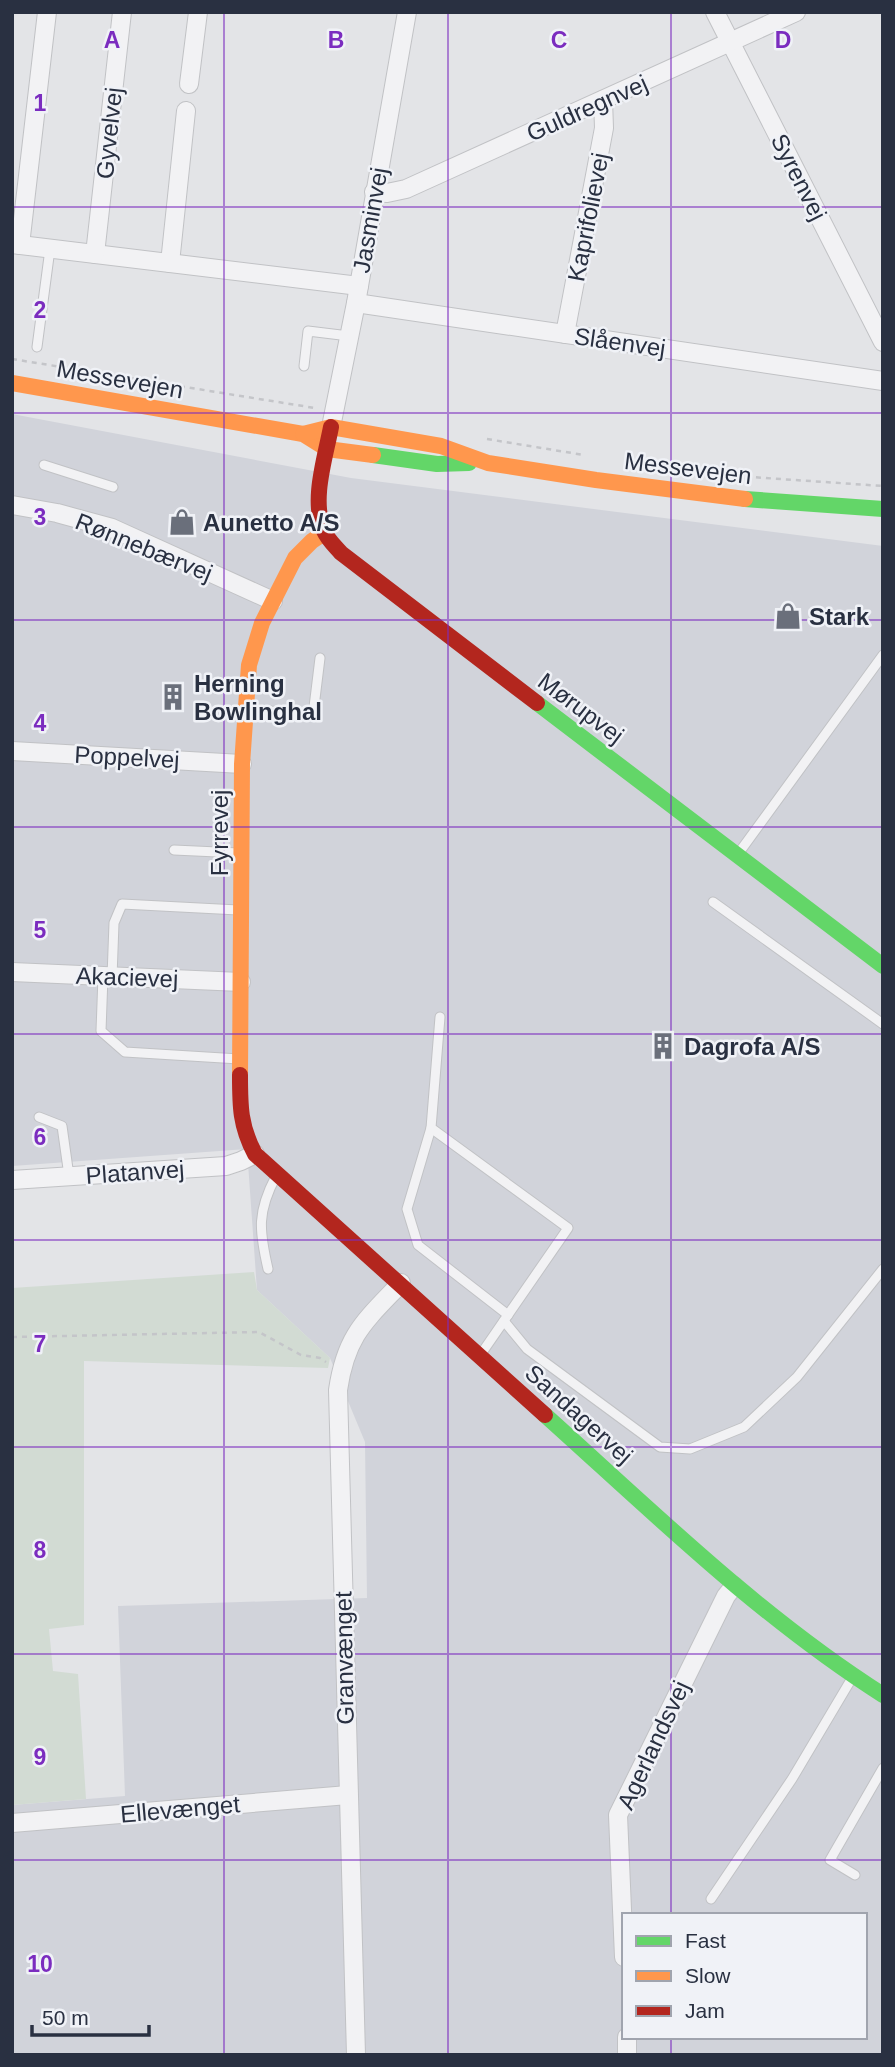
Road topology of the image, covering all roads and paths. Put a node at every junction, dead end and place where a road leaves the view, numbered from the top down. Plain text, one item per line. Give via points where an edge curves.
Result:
1 (47, 12) edge
2 (122, 12) edge
3 (198, 12) edge
4 (407, 12) edge
5 (715, 12) edge
6 (796, 12) edge
7 (730, 43) junction
8 (189, 84) dead end
9 (603, 100) junction
10 (186, 111) dead end
11 (374, 192) junction
12 (16, 245) edge
13 (50, 249) junction
14 (95, 254) junction
15 (170, 263) junction
16 (358, 294) junction
17 (565, 334) junction
18 (349, 336) junction
19 (883, 342) edge
20 (37, 347) dead end
21 (304, 366) dead end
22 (883, 381) edge
23 (12, 383) edge
24 (331, 427) junction
25 (303, 434) junction
26 (327, 449) junction
27 (488, 463) junction
28 (44, 465) dead end
29 (114, 487) dead end
30 (12, 505) edge
31 (883, 509) edge
32 (324, 533) junction
33 (273, 601) junction
34 (883, 655) edge
35 (320, 658) dead end
36 (244, 709) junction
37 (12, 751) edge
38 (242, 764) junction
39 (174, 850) dead end
40 (242, 853) junction
41 (737, 856) junction
42 (713, 902) dead end
43 (242, 910) junction
44 (883, 966) edge
45 (12, 972) edge
46 (108, 977) junction
47 (241, 982) junction
48 (440, 1017) dead end
49 (883, 1024) edge
50 (241, 1059) junction
51 (39, 1117) dead end
52 (431, 1128) junction
53 (255, 1154) junction
54 (277, 1173) junction
55 (69, 1176) junction
56 (12, 1180) edge
57 (268, 1269) dead end
58 (883, 1269) edge
59 (401, 1283) junction
60 (506, 1318) junction
61 (12, 1337) edge
62 (481, 1356) junction
63 (341, 1370) junction
64 (734, 1586) junction
65 (853, 1677) junction
66 (883, 1695) edge
67 (883, 1768) edge
68 (348, 1795) junction
69 (12, 1823) edge
70 (855, 1875) dead end
71 (711, 1899) dead end
72 (622, 1913) edge
73 (356, 2055) edge

1 - 12 street
2 - 14 street, Gyvelvej
3 - 8 street
4 - 11 street, Jasminvej
5 - 7 street, Syrenvej
6 - 7 street, Guldregnvej
7 - 9 street, Guldregnvej
7 - 19 street, Syrenvej
9 - 11 street, Guldregnvej via 406,189
9 - 17 street, Kaprifolievej via 604,128
10 - 15 street
11 - 16 street, Jasminvej
12 - 13 street
13 - 14 street
13 - 20 lane
14 - 15 street
15 - 16 street
16 - 17 street, Slåenvej
16 - 18 street, Jasminvej
17 - 22 street, Slåenvej
18 - 21 lane via 309,331
18 - 24 street, Jasminvej
23 - 25 street, Messevejen
24 - 25 street, Messevejen
24 - 26 street
24 - 27 street, Messevejen via 441,446
25 - 26 street, Messevejen
26 - 27 street, Messevejen via 438,464
26 - 32 street via 319,516
27 - 31 street, Messevejen via 743,499
28 - 29 lane
30 - 33 street, Rønnebærvej via 112,528
32 - 33 street, Fyrrevej via 295,558
32 - 41 street, Mørupvej via 341,553
33 - 36 street, Fyrrevej via 248,665
34 - 41 lane
35 - 36 lane via 313,715
36 - 38 street, Fyrrevej
37 - 38 street, Poppelvej
38 - 40 street, Fyrrevej
39 - 40 lane
40 - 43 street, Fyrrevej
41 - 44 street, Mørupvej
42 - 49 lane
43 - 46 lane via 122,904 114,923
43 - 47 street, Fyrrevej
45 - 46 street, Akacievej
46 - 47 street, Akacievej
46 - 50 lane via 101,1031 125,1052
47 - 50 street, Fyrrevej
48 - 52 lane
50 - 53 street, Fyrrevej via 240,1111
51 - 55 lane via 62,1126
52 - 60 lane via 407,1209 418,1245
52 - 60 lane via 568,1228
53 - 54 street, Sandagervej
53 - 55 street, Platanvej via 226,1166
54 - 57 lane via 263,1200 260,1237
54 - 59 street, Sandagervej
55 - 56 street, Platanvej
58 - 60 lane via 797,1377 744,1427 690,1449 660,1447 527,1349
59 - 62 street, Sandagervej
59 - 63 street, Granvænget via 364,1322 349,1344
60 - 62 lane
61 - 63 path via 259,1332
62 - 64 street, Sandagervej
63 - 68 street, Granvænget
64 - 65 street, Sandagervej
64 - 72 street, Agerlandsvej via 618,1815
65 - 66 street, Sandagervej
65 - 71 lane via 792,1779
67 - 70 lane via 830,1860
68 - 69 street, Ellevænget
68 - 73 street, Granvænget

